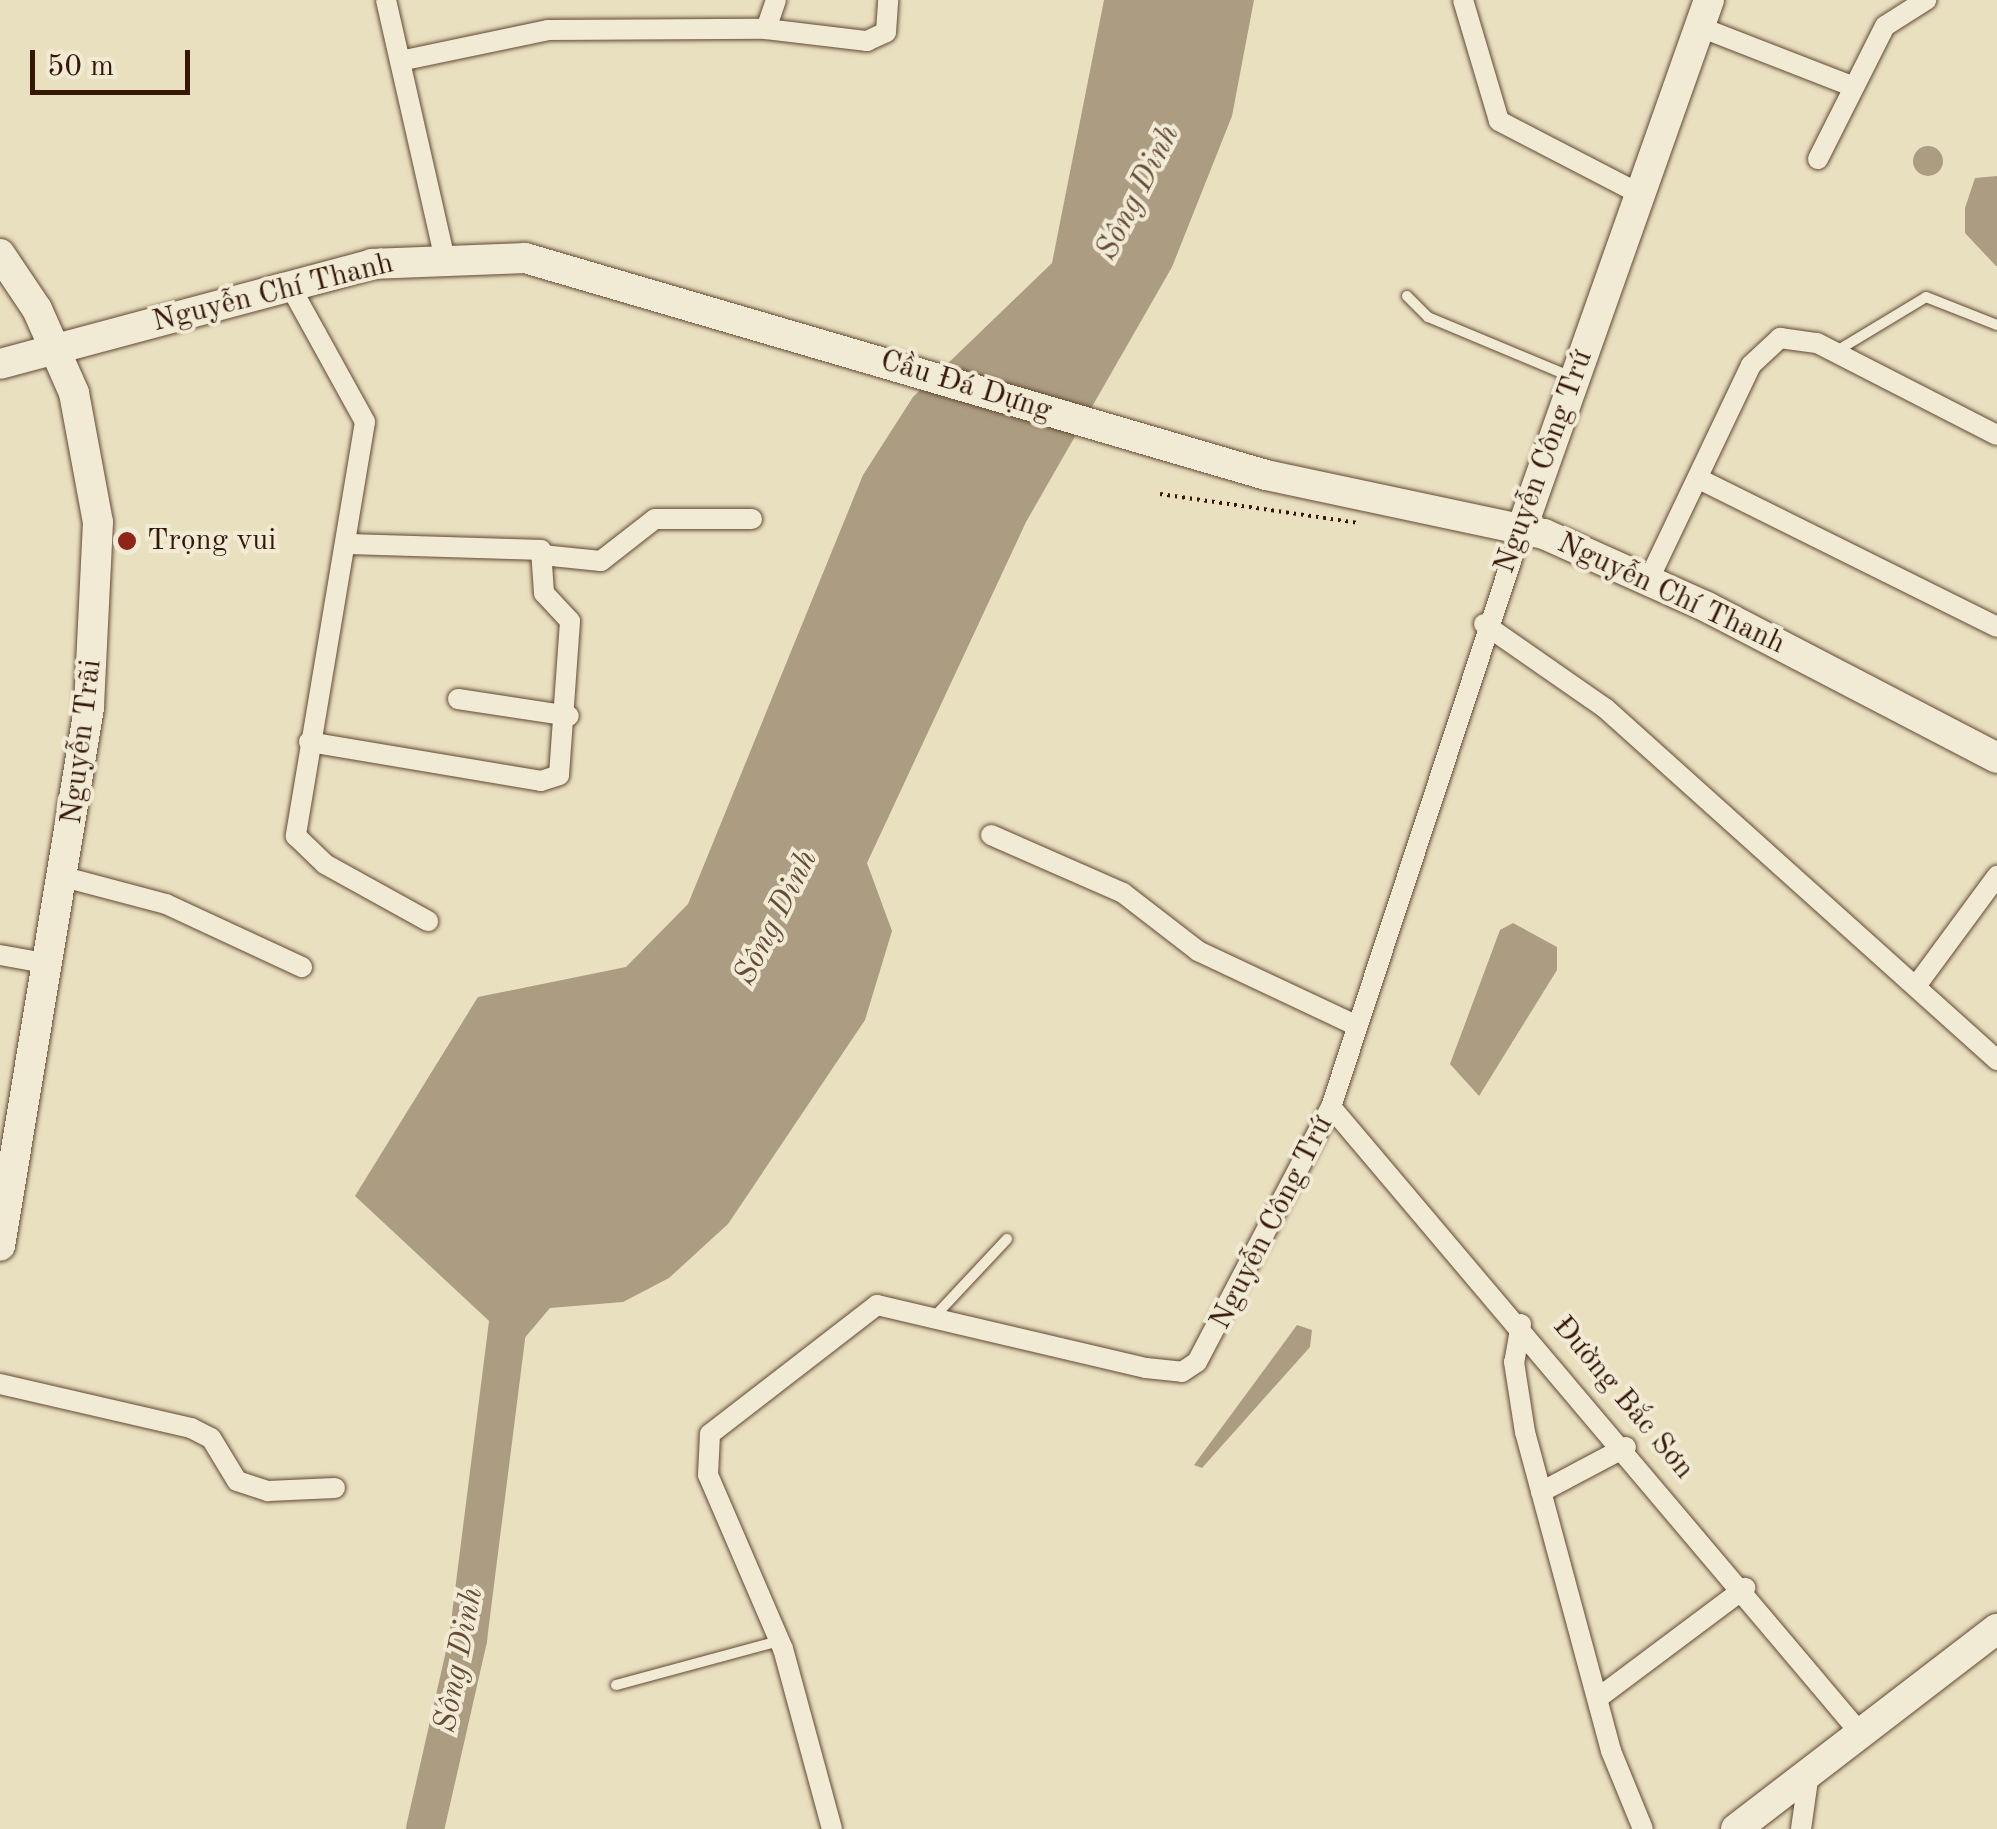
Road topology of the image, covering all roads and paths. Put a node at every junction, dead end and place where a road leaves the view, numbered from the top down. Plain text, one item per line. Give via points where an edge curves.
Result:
1 (386, 0) edge
2 (776, 0) edge
3 (888, 0) edge
4 (1463, 0) edge
5 (1926, 0) edge
6 (1705, 14) edge
7 (766, 29) junction
8 (400, 60) junction
9 (1854, 87) junction
10 (1818, 159) dead end
11 (1638, 193) junction
12 (0, 254) edge
13 (444, 255) junction
14 (290, 286) junction
15 (665, 296) joint
16 (1407, 296) dead end
17 (1997, 325) edge
18 (57, 349) junction
19 (1835, 352) junction
20 (0, 364) edge
21 (1575, 378) junction
22 (1997, 436) edge
23 (1266, 475) joint
24 (1699, 479) junction
25 (1160, 494) dead end
26 (1401, 517) junction
27 (752, 518) dead end
28 (1522, 528) junction
29 (350, 544) junction
30 (542, 555) junction
31 (1649, 579) junction
32 (1484, 624) junction
33 (1997, 627) edge
34 (458, 699) dead end
35 (569, 716) junction
36 (309, 742) junction
37 (1997, 758) edge
38 (991, 835) dead end
39 (1997, 876) edge
40 (64, 877) junction
41 (428, 921) dead end
42 (0, 955) edge
43 (46, 963) junction
44 (302, 967) dead end
45 (1916, 986) junction
46 (1355, 1025) junction
47 (1997, 1060) edge
48 (1331, 1107) junction
49 (1007, 1240) dead end
50 (0, 1246) edge
51 (934, 1318) junction
52 (1521, 1324) junction
53 (0, 1384) edge
54 (1626, 1448) junction
55 (335, 1488) dead end
56 (1541, 1492) junction
57 (1744, 1588) junction
58 (1997, 1629) edge
59 (780, 1641) junction
60 (616, 1686) dead end
61 (1598, 1698) junction
62 (1861, 1734) junction
63 (1810, 1773) junction
64 (832, 1829) edge
65 (1643, 1829) edge
66 (1736, 1829) edge
67 (1800, 1829) edge

1 - 8 street
2 - 7 street
3 - 7 street via 878,39
4 - 11 street via 1499,121
5 - 9 street via 1890,18
6 - 9 street
6 - 11 main road, Nguyễn Công Trứ
7 - 8 street via 512,33
8 - 13 street
9 - 10 street
11 - 21 main road, Nguyễn Công Trứ
12 - 18 main road, Nguyễn Trãi
13 - 14 main road, Nguyễn Chí Thanh
13 - 15 main road, Nguyễn Chí Thanh via 526,258
14 - 18 main road, Nguyễn Chí Thanh
14 - 29 street via 362,407
15 - 23 main road, Cầu Đá Dựng
16 - 21 lane via 1428,317
17 - 19 lane via 1926,298
18 - 20 main road, Nguyễn Chí Thanh
18 - 40 main road, Nguyễn Trãi via 88,438 98,522 90,690
19 - 22 street
19 - 24 street via 1789,336 1762,351
21 - 28 main road, Nguyễn Công Trứ
23 - 26 main road, Nguyễn Chí Thanh
24 - 31 street
24 - 33 street
25 - 26 path
26 - 28 main road, Nguyễn Chí Thanh
27 - 30 street via 655,520 601,561
28 - 31 main road, Nguyễn Chí Thanh
28 - 32 street, Nguyễn Công Trứ
29 - 30 street via 530,545
29 - 36 street
30 - 35 street via 544,593 570,621
31 - 37 main road, Nguyễn Chí Thanh
32 - 45 street via 1566,676
32 - 46 street, Nguyễn Công Trứ
34 - 35 street
35 - 36 street via 559,775 549,782
36 - 41 street via 295,813 300,844
38 - 46 street via 1123,892 1198,951
39 - 45 street
40 - 43 main road, Nguyễn Trãi
40 - 44 street via 166,904
42 - 43 street
43 - 50 main road, Nguyễn Trãi
45 - 47 street
46 - 48 street, Nguyễn Công Trứ
48 - 51 street, Nguyễn Công Trứ via 1224,1323 1190,1368 1146,1368
48 - 52 street, Đường Bắc Sơn
49 - 51 lane
51 - 59 street, Nguyễn Công Trứ via 865,1308 710,1434 708,1476
52 - 54 street, Đường Bắc Sơn
52 - 56 street via 1518,1399
53 - 55 street via 191,1428 211,1438 237,1481 252,1486
54 - 56 street
54 - 57 street, Đường Bắc Sơn
56 - 61 street
57 - 61 street
57 - 62 street, Đường Bắc Sơn
58 - 62 main road
59 - 60 lane
59 - 64 street, Nguyễn Công Trứ
61 - 65 street
62 - 63 main road
63 - 66 main road
63 - 67 street

